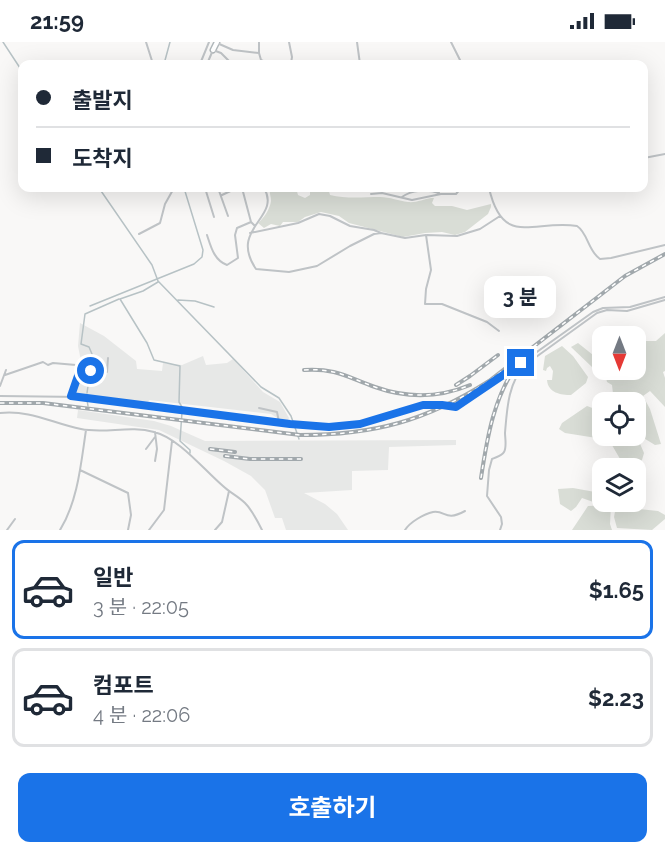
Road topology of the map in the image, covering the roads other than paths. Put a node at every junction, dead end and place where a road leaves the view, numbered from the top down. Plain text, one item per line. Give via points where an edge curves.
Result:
1 (147, 42) edge
2 (209, 42) edge
3 (259, 42) edge
4 (289, 42) edge
5 (357, 42) edge
6 (451, 42) edge
7 (217, 43) edge
8 (213, 50) junction
9 (259, 53) junction
10 (152, 60) edge
11 (202, 60) edge
12 (209, 60) edge
13 (228, 60) edge
14 (261, 60) edge
15 (292, 60) edge
16 (359, 60) edge
17 (460, 60) edge
18 (665, 154) edge
19 (648, 157) edge
20 (172, 192) edge
21 (205, 192) edge
22 (220, 192) edge
23 (228, 192) edge
24 (243, 192) edge
25 (266, 192) edge
26 (414, 192) edge
27 (436, 192) edge
28 (458, 192) edge
29 (490, 192) edge
30 (370, 194) dead end
31 (441, 194) junction
32 (222, 195) junction
33 (402, 197) junction
34 (228, 216) dead end
35 (500, 216) junction
36 (214, 217) dead end
37 (251, 222) junction
38 (255, 226) junction
39 (250, 233) junction
40 (381, 233) junction
41 (139, 234) dead end
42 (207, 235) dead end
43 (426, 235) junction
44 (665, 245) edge
45 (665, 299) edge
46 (499, 331) dead end
47 (108, 358) dead end
48 (81, 360) dead end
49 (6, 370) dead end
50 (80, 370) junction
51 (5, 375) junction
52 (0, 387) edge
53 (0, 396) edge
54 (71, 396) junction
55 (260, 408) dead end
56 (0, 413) edge
57 (279, 422) junction
58 (86, 430) junction
59 (155, 432) junction
60 (155, 437) junction
61 (172, 441) junction
62 (146, 449) dead end
63 (155, 461) dead end
64 (80, 470) junction
65 (229, 491) junction
66 (465, 511) dead end
67 (15, 519) dead end
68 (7, 530) edge
69 (60, 530) edge
70 (128, 530) edge
71 (149, 530) edge
72 (215, 530) edge
73 (262, 530) edge
74 (405, 530) edge
75 (500, 530) edge

1 - 10 street
2 - 11 street
3 - 9 street
4 - 15 street
5 - 16 street
6 - 17 street
7 - 8 street
7 - 9 street via 233,50
8 - 12 street
8 - 13 street
9 - 14 street
18 - 19 street
20 - 41 street via 160,223
21 - 36 street
22 - 32 street
23 - 32 street
24 - 37 street
25 - 38 street via 267,207
26 - 33 street
27 - 31 street
28 - 31 street
29 - 35 street
30 - 33 street
31 - 33 street via 412,200
32 - 34 street
35 - 43 street via 480,229 457,236
35 - 44 street via 515,226 577,226 600,259
37 - 38 street
37 - 42 street via 235,231 238,258 227,265 213,252
38 - 39 street
39 - 40 street via 298,223 319,214
39 - 40 street via 249,256 256,269 290,272 318,267 350,246
40 - 43 street via 405,238
43 - 46 street via 431,270 425,304 442,304
45 - 57 street via 592,312 456,407 423,405 346,427
45 - 75 street via 627,310 602,311 519,370 511,384 505,451 492,459 489,470 488,496 501,517
47 - 50 street via 107,372
48 - 50 street
49 - 51 street
50 - 51 street via 76,365 43,362
50 - 54 street
51 - 52 street
53 - 54 street
54 - 57 street
55 - 57 street via 277,412
56 - 58 street via 26,412
58 - 59 street
58 - 64 street
59 - 60 street
59 - 61 street
60 - 62 street
60 - 63 street
61 - 65 street
61 - 71 street via 164,510
64 - 69 street
64 - 70 street via 128,493
65 - 72 street via 222,522
65 - 73 street via 247,505
66 - 74 street via 453,516 433,512
67 - 68 street

